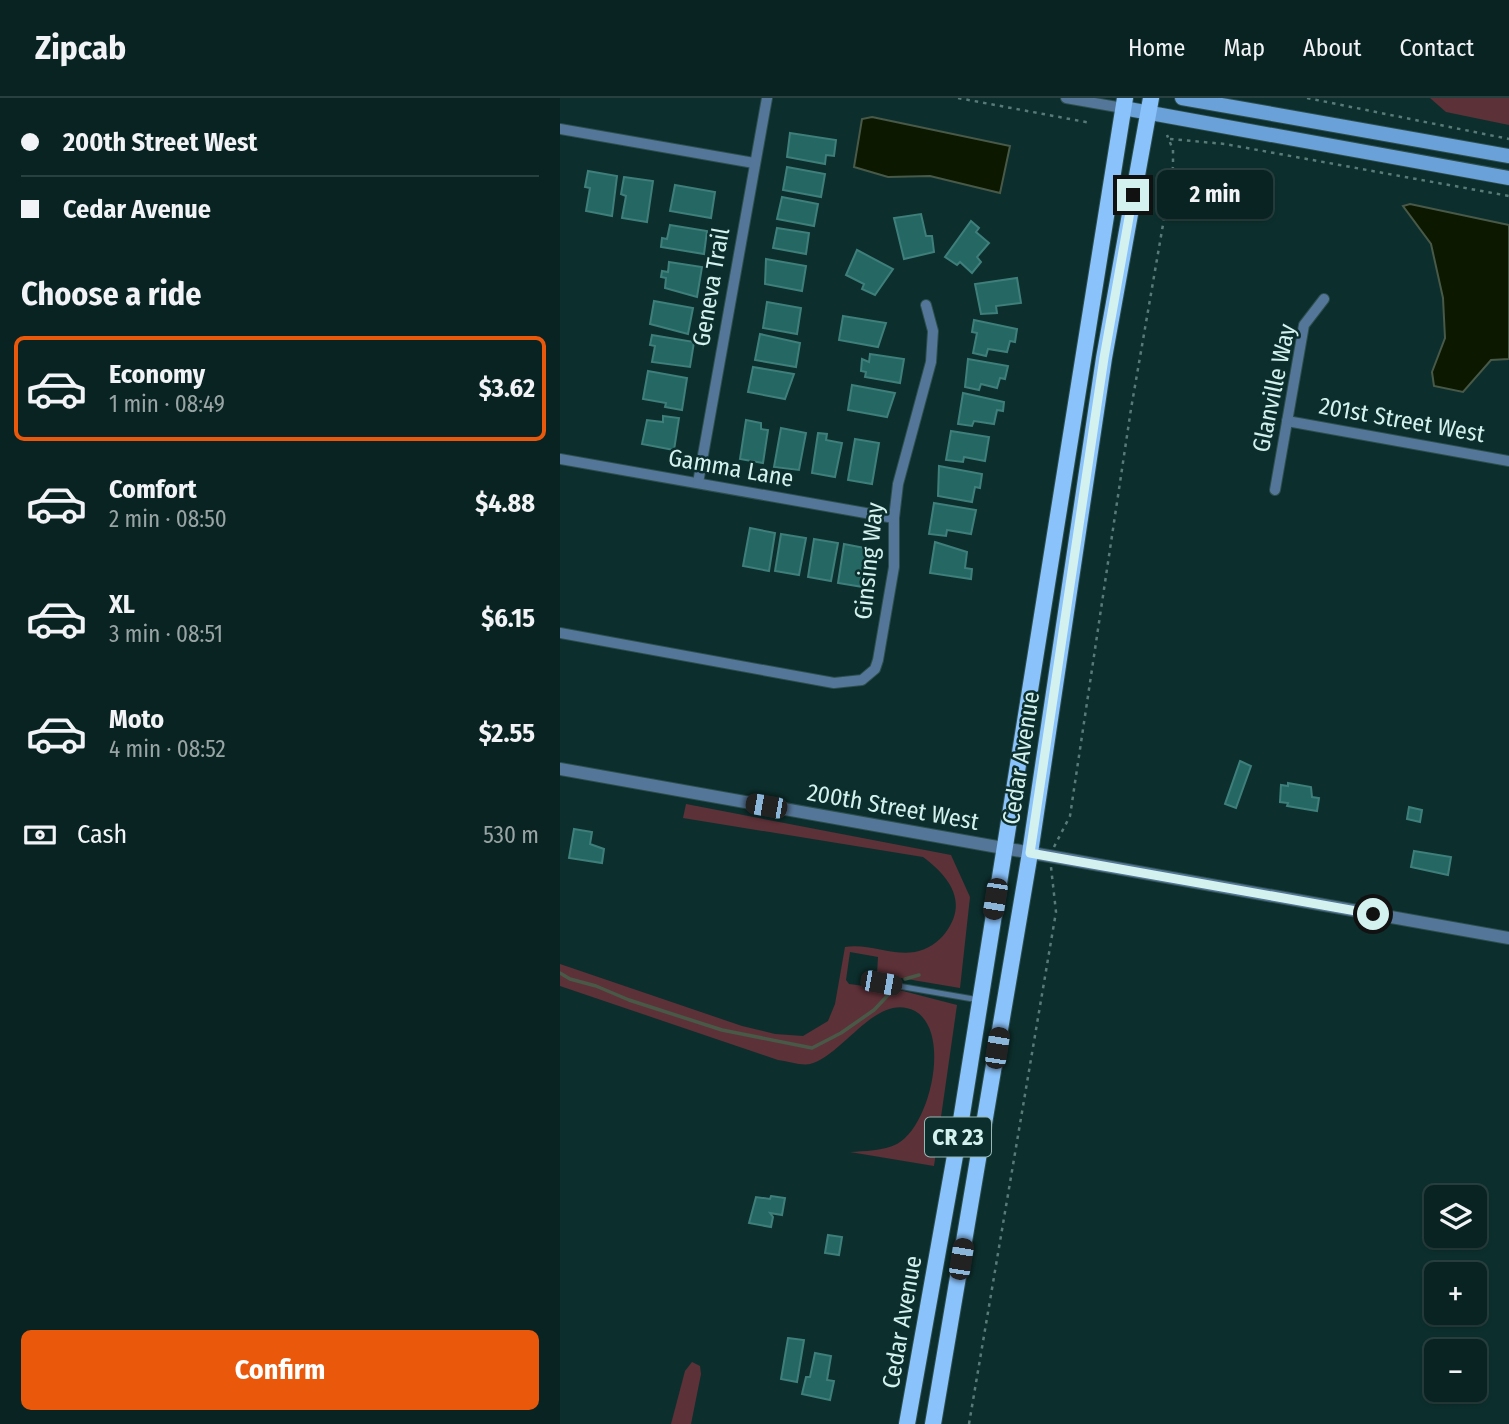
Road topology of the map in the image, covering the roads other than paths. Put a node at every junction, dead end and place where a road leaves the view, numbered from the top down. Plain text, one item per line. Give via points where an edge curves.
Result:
1 (767, 98) edge
2 (1066, 98) edge
3 (1182, 98) edge
4 (1124, 103) edge
5 (1150, 106) edge
6 (560, 129) edge
7 (1509, 156) edge
8 (754, 163) junction
9 (1509, 178) edge
10 (1324, 299) dead end
11 (926, 305) dead end
12 (1287, 421) junction
13 (560, 459) edge
14 (1509, 461) edge
15 (698, 483) junction
16 (1275, 490) dead end
17 (894, 518) junction
18 (560, 634) edge
19 (560, 769) edge
20 (1003, 849) junction
21 (1030, 853) junction
22 (1509, 938) edge
23 (881, 983) dead end
24 (979, 1000) junction
25 (907, 1424) edge
26 (933, 1424) edge

1 - 8 street, Geneva Trail
2 - 4 street
3 - 7 main road
4 - 5 main road
4 - 20 main road, Cedar Avenue / CR 23
5 - 9 main road
5 - 21 main road, Cedar Avenue / CR 23 via 1104,358
6 - 8 street
8 - 15 street, Geneva Trail
10 - 12 street, Glanville Way via 1304,325
11 - 17 street, Ginsing Way via 933,331 931,362 898,484
12 - 14 street, 201st Street West
12 - 16 street, Glanville Way
13 - 15 street, Gamma Lane
15 - 17 street, Gamma Lane
17 - 18 street, Ginsing Way via 894,567 878,660 862,680 834,683
19 - 20 street, 200th Street West
20 - 21 street, 200th Street West
20 - 24 main road, Cedar Avenue / CR 23
21 - 22 street, 200th Street West
21 - 26 main road, Cedar Avenue / CR 23
23 - 24 lane
24 - 25 main road, Cedar Avenue / CR 23

